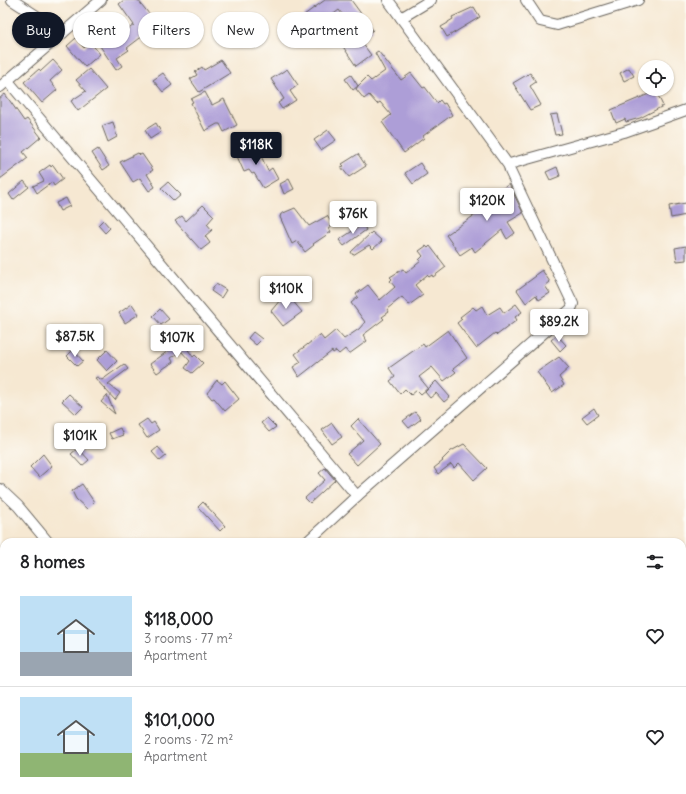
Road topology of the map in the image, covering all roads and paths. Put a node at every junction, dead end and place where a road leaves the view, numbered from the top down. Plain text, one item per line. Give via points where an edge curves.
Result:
1 (12, 0) edge
2 (101, 0) edge
3 (388, 0) edge
4 (431, 0) edge
5 (526, 0) edge
6 (638, 0) edge
7 (31, 12) edge
8 (402, 18) junction
9 (65, 31) edge
10 (46, 48) edge
11 (4, 84) edge
12 (686, 110) edge
13 (509, 166) junction
14 (0, 489) edge
15 (357, 496) junction
16 (45, 538) edge
17 (311, 538) edge

1 - 7 street
2 - 9 street
3 - 8 street
4 - 8 street
5 - 6 street via 540,21 556,25
8 - 13 street
10 - 11 street
11 - 15 street
12 - 13 street via 624,132
13 - 15 street via 573,304 571,309
14 - 16 street
15 - 17 street

